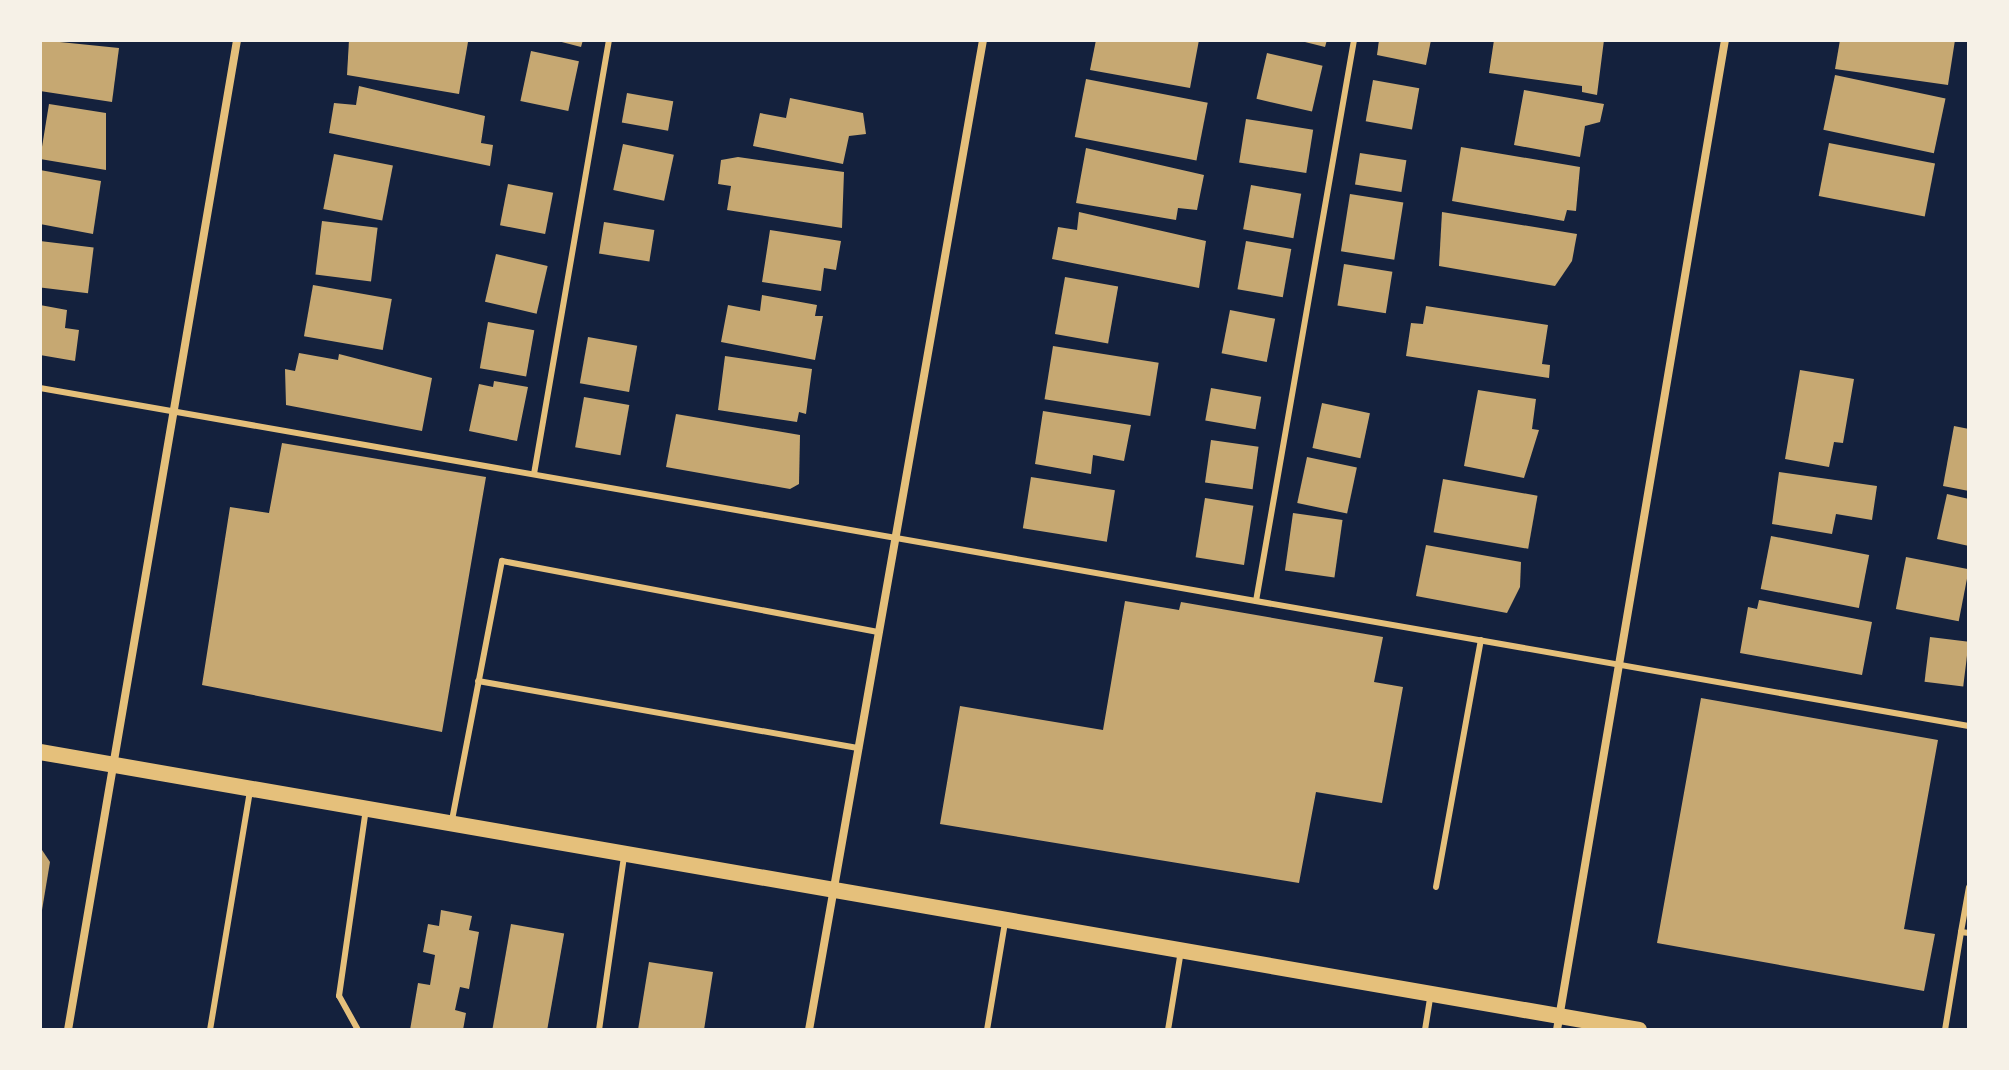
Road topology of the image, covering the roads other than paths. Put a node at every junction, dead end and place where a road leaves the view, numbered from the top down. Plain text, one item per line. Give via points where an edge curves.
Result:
1 (237, 40) edge
2 (609, 40) edge
3 (983, 40) edge
4 (1354, 40) edge
5 (1725, 40) edge
6 (40, 388) edge
7 (174, 412) junction
8 (534, 474) junction
9 (895, 538) junction
10 (1256, 601) junction
11 (879, 632) junction
12 (1481, 640) junction
13 (1617, 664) junction
14 (478, 681) junction
15 (1969, 726) edge
16 (859, 748) junction
17 (40, 752) edge
18 (115, 765) junction
19 (251, 788) junction
20 (367, 808) junction
21 (451, 823) junction
22 (624, 854) junction
23 (1436, 887) dead end
24 (1969, 887) edge
25 (834, 890) junction
26 (1005, 919) junction
27 (1965, 933) edge
28 (1181, 950) junction
29 (1430, 993) junction
30 (1558, 1023) edge
31 (68, 1030) edge
32 (210, 1030) edge
33 (358, 1030) edge
34 (599, 1030) edge
35 (809, 1030) edge
36 (987, 1030) edge
37 (1168, 1030) edge
38 (1425, 1030) edge
39 (1639, 1030) edge
40 (1945, 1030) edge

1 - 7 street
2 - 8 lane
3 - 9 street
4 - 10 lane
5 - 13 street
6 - 7 lane
7 - 8 lane
7 - 18 street
8 - 9 lane
9 - 10 lane
9 - 11 street
10 - 12 lane
11 - 14 lane via 502,561
11 - 16 street
12 - 13 lane
12 - 23 lane
13 - 15 lane
13 - 30 street
14 - 16 lane
14 - 21 lane
16 - 25 street
17 - 18 main road
18 - 19 main road
18 - 31 street
19 - 20 main road
19 - 32 lane
20 - 21 main road
20 - 33 lane via 339,996
21 - 22 main road
22 - 25 main road
22 - 34 lane
24 - 27 lane
25 - 26 main road
25 - 35 street
26 - 28 main road
26 - 36 lane
27 - 40 lane
28 - 29 main road
28 - 37 lane
29 - 30 main road
29 - 38 lane
30 - 39 main road

